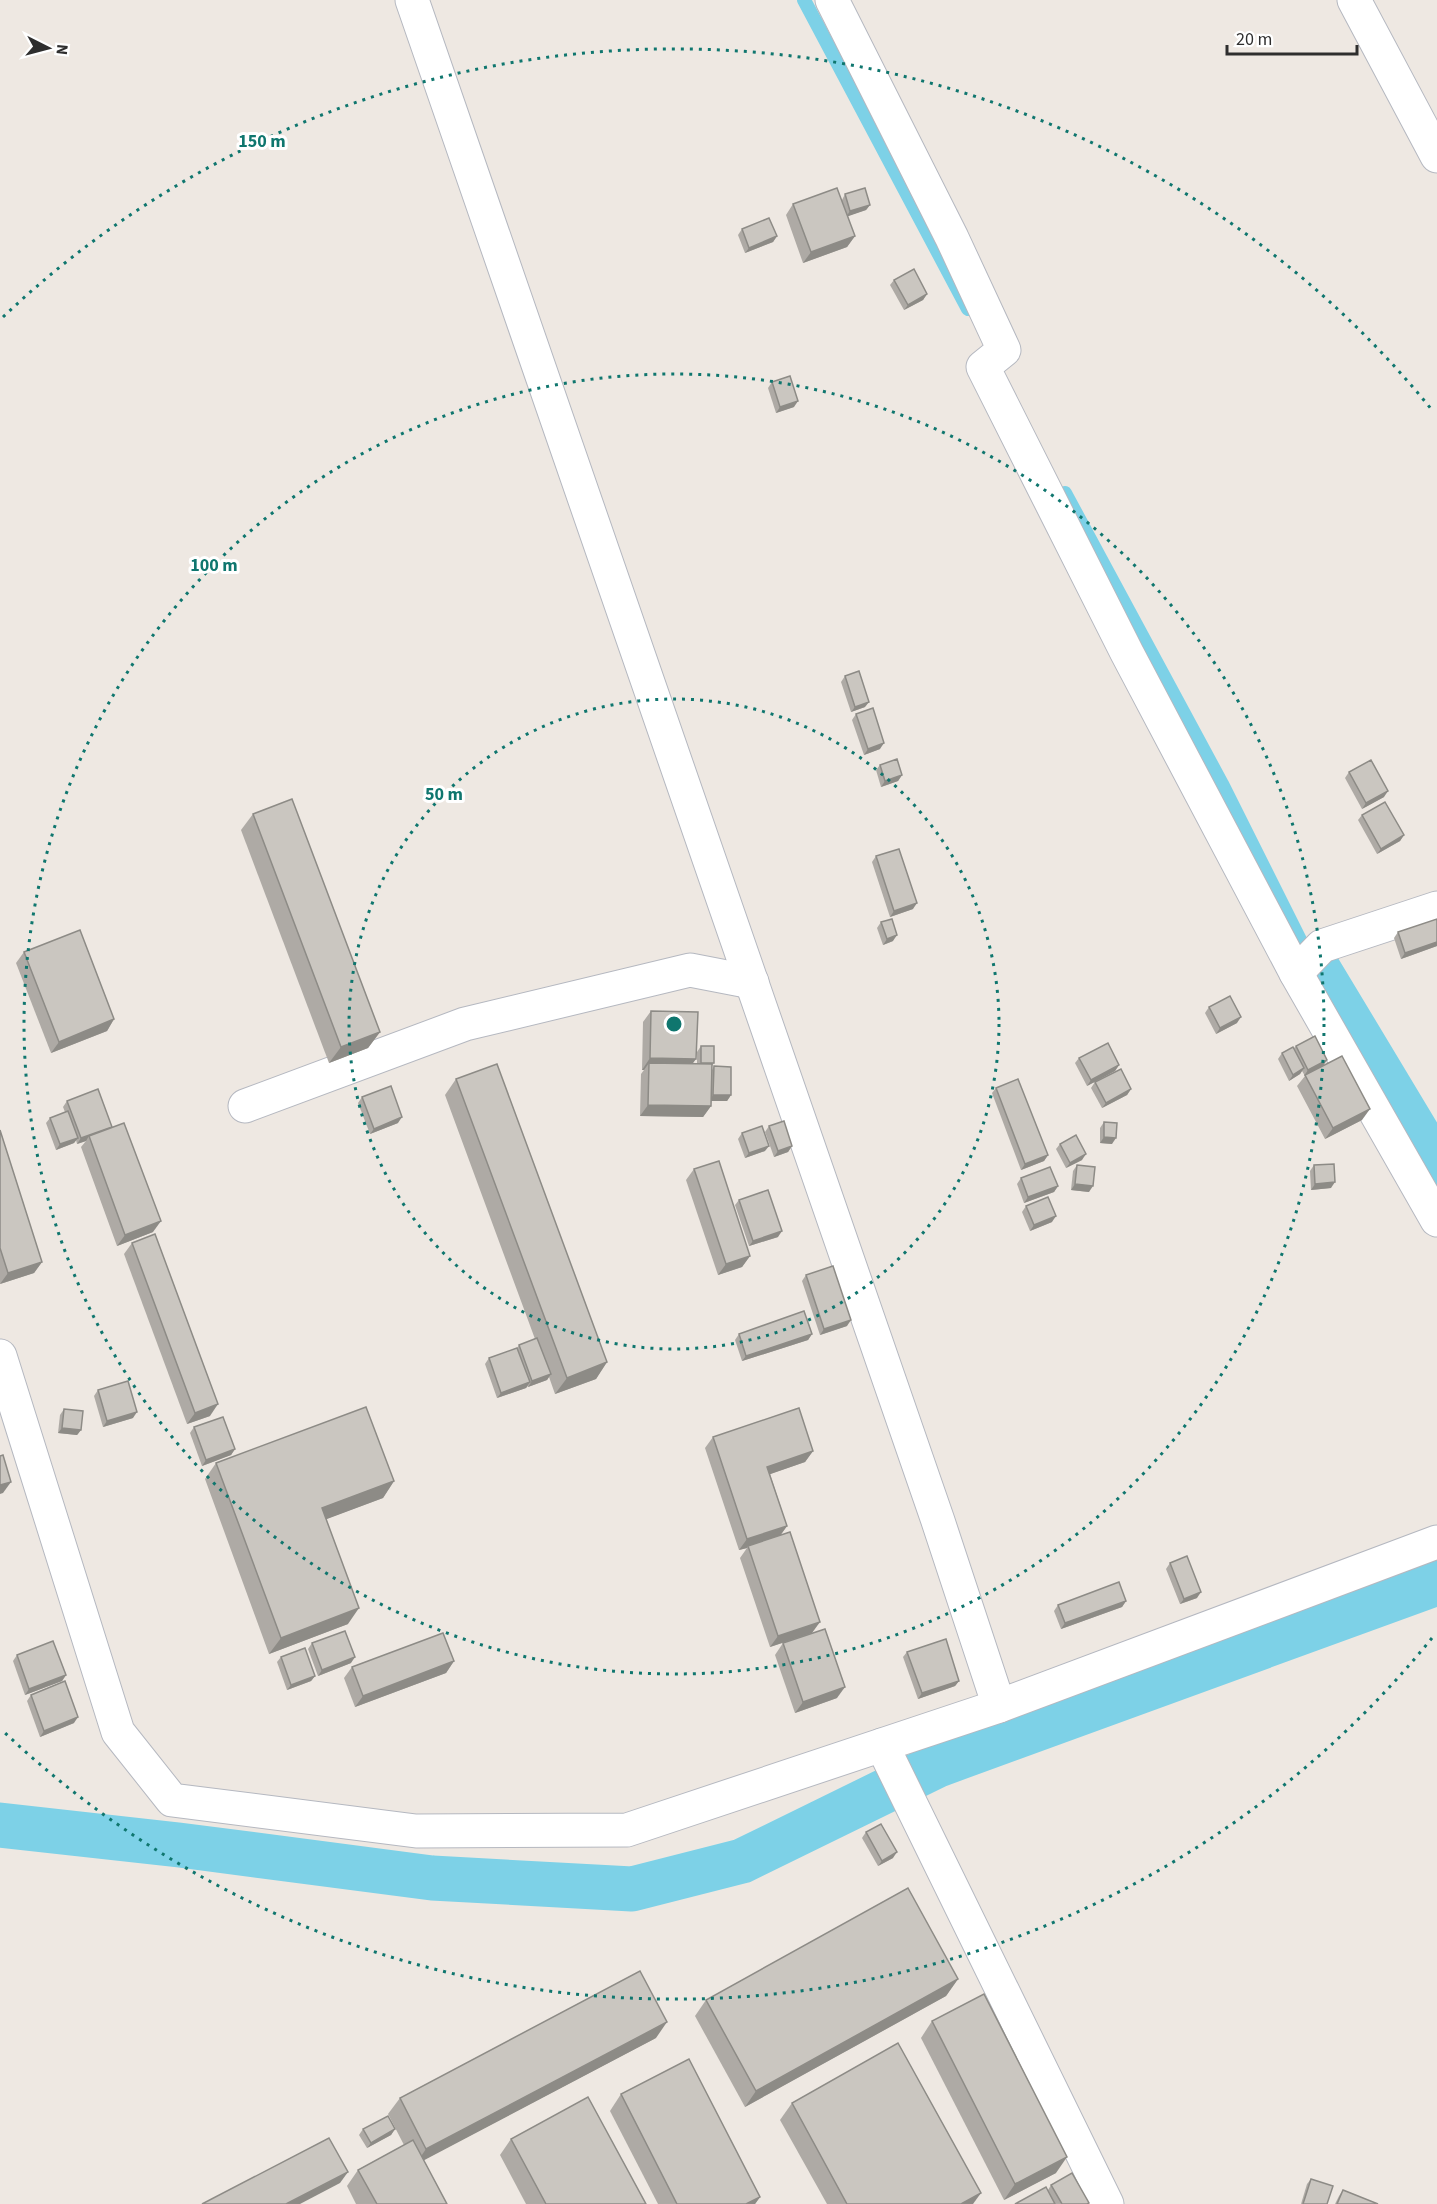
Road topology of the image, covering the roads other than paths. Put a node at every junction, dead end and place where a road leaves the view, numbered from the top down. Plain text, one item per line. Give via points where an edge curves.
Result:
1 (412, 0) edge
2 (832, 0) edge
3 (1354, 0) edge
4 (1437, 156) edge
5 (1437, 908) edge
6 (1296, 973) junction
7 (752, 982) junction
8 (245, 1106) dead end
9 (1437, 1220) edge
10 (0, 1356) edge
11 (1437, 1542) edge
12 (999, 1706) junction
13 (882, 1745) junction
14 (1107, 2204) edge

1 - 7 street
2 - 6 street via 952,238 993,358 1127,653
3 - 4 street
5 - 6 street via 1322,946
6 - 9 street
7 - 8 street via 690,970 465,1024
7 - 12 street
10 - 13 street via 118,1732 172,1800 416,1830 627,1830
11 - 12 street
12 - 13 street
13 - 14 street

